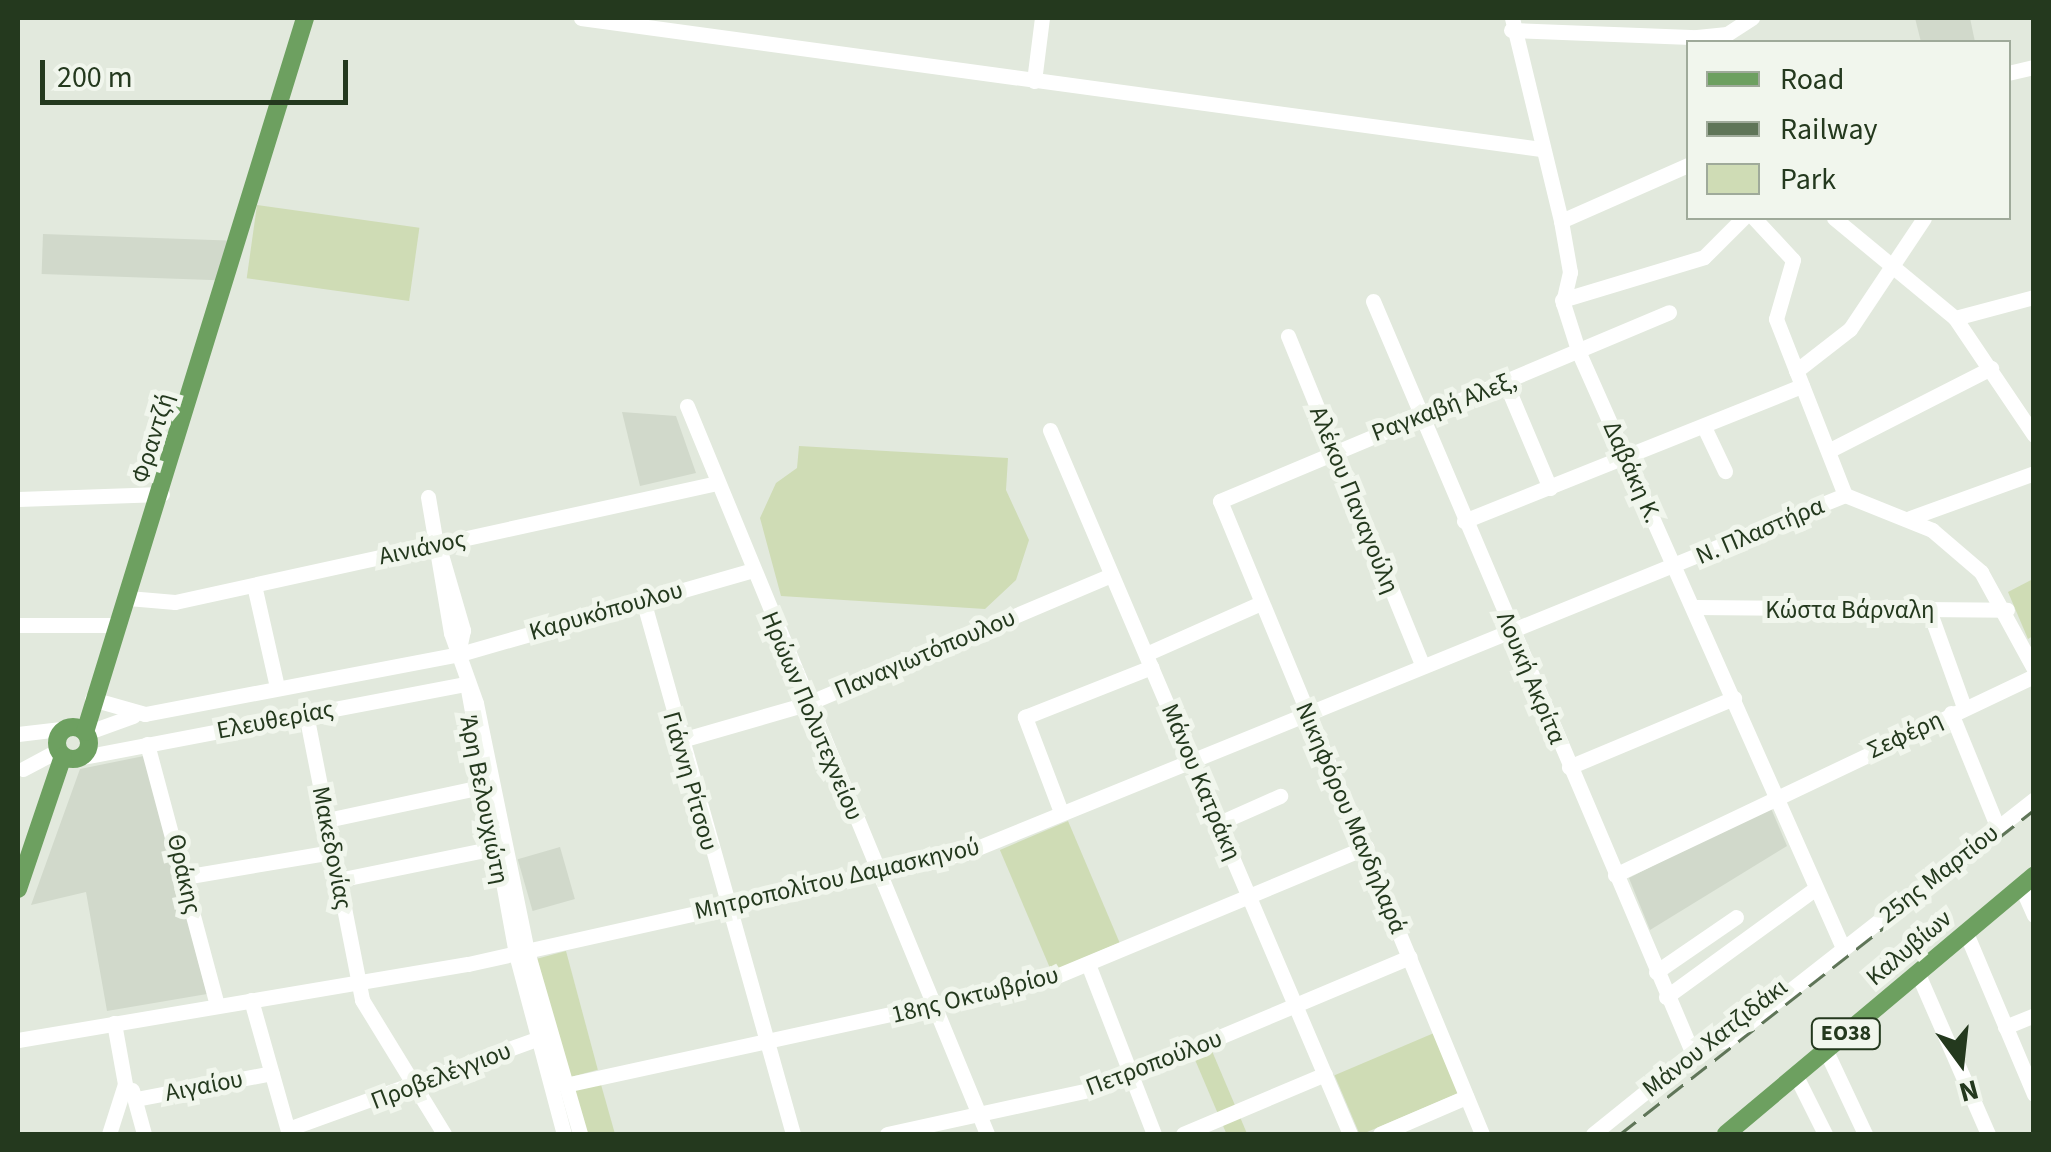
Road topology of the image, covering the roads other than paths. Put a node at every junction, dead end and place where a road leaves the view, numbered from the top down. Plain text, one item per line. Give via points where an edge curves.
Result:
1 (305, 18) edge
2 (581, 18) edge
3 (1042, 18) edge
4 (1752, 18) edge
5 (1511, 24) edge
6 (1728, 38) edge
7 (2030, 68) edge
8 (1034, 81) junction
9 (2034, 86) edge
10 (1541, 148) junction
11 (1686, 165) edge
12 (1741, 220) edge
13 (1756, 220) edge
14 (1836, 220) edge
15 (1561, 221) junction
16 (1921, 225) edge
17 (1896, 268) junction
18 (2034, 297) edge
19 (1562, 300) junction
20 (1373, 301) dead end
21 (1669, 312) dead end
22 (1955, 318) junction
23 (1288, 336) dead end
24 (1579, 353) junction
25 (1992, 368) junction
26 (1799, 379) junction
27 (1506, 384) junction
28 (686, 406) dead end
29 (1419, 418) junction
30 (1704, 427) junction
31 (1050, 430) dead end
32 (2034, 435) edge
33 (1830, 450) junction
34 (1333, 451) junction
35 (1626, 460) junction
36 (1725, 471) dead end
37 (2034, 473) edge
38 (717, 482) junction
39 (1550, 488) junction
40 (162, 494) junction
41 (1845, 495) junction
42 (428, 498) dead end
43 (18, 499) edge
44 (1220, 501) joint
45 (1910, 518) junction
46 (1464, 522) junction
47 (438, 544) junction
48 (1674, 566) junction
49 (752, 570) junction
50 (1112, 575) junction
51 (254, 585) junction
52 (128, 598) junction
53 (643, 600) junction
54 (1261, 603) junction
55 (1694, 608) junction
56 (1929, 610) junction
57 (2007, 610) junction
58 (18, 625) edge
59 (118, 626) junction
60 (1511, 632) junction
61 (460, 651) junction
62 (1148, 661) junction
63 (1421, 662) junction
64 (2034, 672) edge
65 (467, 684) junction
66 (277, 687) junction
67 (93, 693) junction
68 (1734, 698) junction
69 (806, 704) junction
70 (1306, 709) junction
71 (1957, 710) junction
72 (136, 714) junction
73 (306, 714) junction
74 (78, 730) junction
75 (18, 734) edge
76 (678, 742) junction
77 (147, 744) junction
78 (70, 756) junction
79 (1190, 757) junction
80 (1569, 766) junction
81 (20, 769) edge
82 (56, 785) junction
83 (481, 786) junction
84 (1776, 794) junction
85 (1280, 796) dead end
86 (2034, 798) edge
87 (1061, 812) junction
88 (327, 820) junction
89 (1218, 823) junction
90 (1998, 828) junction
91 (494, 848) junction
92 (1366, 848) junction
93 (332, 852) junction
94 (878, 872) junction
95 (1615, 875) junction
96 (184, 876) junction
97 (338, 880) junction
98 (2027, 881) edge
99 (1816, 888) junction
100 (18, 889) edge
101 (1250, 896) junction
102 (726, 906) junction
103 (2034, 915) edge
104 (1736, 917) dead end
105 (1966, 932) junction
106 (1840, 945) junction
107 (521, 953) junction
108 (1410, 957) junction
109 (1088, 964) junction
110 (1656, 972) junction
111 (1918, 974) junction
112 (358, 983) junction
113 (1666, 997) junction
114 (251, 1000) junction
115 (216, 1006) junction
116 (1296, 1006) junction
117 (933, 1009) junction
118 (2034, 1015) edge
119 (114, 1022) junction
120 (2005, 1026) junction
121 (18, 1040) edge
122 (536, 1040) junction
123 (765, 1040) junction
124 (1698, 1050) junction
125 (1826, 1052) junction
126 (272, 1073) junction
127 (1325, 1074) junction
128 (1130, 1075) junction
129 (1796, 1076) junction
130 (125, 1084) junction
131 (566, 1085) junction
132 (414, 1087) junction
133 (2034, 1094) edge
134 (136, 1098) junction
135 (1466, 1098) junction
136 (978, 1114) junction
137 (288, 1132) edge
138 (1730, 1133) edge
139 (108, 1134) edge
140 (144, 1134) edge
141 (444, 1134) edge
142 (564, 1134) edge
143 (580, 1134) edge
144 (793, 1134) edge
145 (887, 1134) edge
146 (987, 1134) edge
147 (1154, 1134) edge
148 (1183, 1134) edge
149 (1350, 1134) edge
150 (1380, 1134) edge
151 (1482, 1134) edge
152 (1593, 1134) edge
153 (1825, 1134) edge
154 (1866, 1134) edge
155 (1988, 1134) edge

1 - 40 main road, Φραντζή
2 - 8 street
3 - 8 street
4 - 6 street
5 - 6 street
5 - 10 street, Δαβάκη Κ.
7 - 9 street
8 - 10 street
10 - 15 street, Δαβάκη Κ.
11 - 15 street
12 - 19 street via 1704,257
13 - 26 street via 1795,268 1776,318
14 - 17 street
15 - 19 street, Δαβάκη Κ. via 1570,272
16 - 17 street
17 - 22 street
17 - 26 street via 1840,340
18 - 22 street
19 - 24 street, Δαβάκη Κ.
20 - 29 street, Λουκή Ακρίτα
21 - 24 street, Ραγκαβή Αλεξ,
22 - 25 street
23 - 34 street, Αλέκου Παναγούλη
24 - 27 street, Ραγκαβή Αλεξ,
24 - 35 street, Δαβάκη Κ.
25 - 32 street
25 - 33 street
26 - 30 street
26 - 33 street
27 - 29 street, Ραγκαβή Αλεξ,
27 - 39 street
28 - 38 street, Ηρώων Πολυτεχνείου
29 - 34 street, Ραγκαβή Αλεξ,
29 - 46 street, Λουκή Ακρίτα
30 - 35 street
30 - 36 street
31 - 50 street, Μάνου Κατράκη
33 - 41 street
34 - 44 street, Ραγκαβή Αλεξ,
34 - 63 street, Αλέκου Παναγούλη
35 - 39 street
35 - 48 street, Δαβάκη Κ.
37 - 45 street
38 - 47 street, Αινιάνος
38 - 49 street, Ηρώων Πολυτεχνείου
39 - 46 street
40 - 43 street
40 - 52 main road, Φραντζή
41 - 45 street
41 - 48 street, Ν. Πλαστήρα
42 - 47 street
44 - 54 street, Νικηφόρου Μανδηλαρά
45 - 57 street via 1982,572
46 - 60 street, Λουκή Ακρίτα
47 - 51 street, Αινιάνος
47 - 61 street via 460,612
48 - 55 street, Δαβάκη Κ.
48 - 60 street, Μητροπολίτου Δαμασκηνού
49 - 53 street, Καρυκόπουλου
49 - 69 street, Ηρώων Πολυτεχνείου
50 - 62 street, Μάνου Κατράκη
50 - 69 street, Παναγιωτόπουλου
51 - 52 street, Αινιάνος via 155,606
51 - 66 street
52 - 59 main road, Φραντζή
53 - 61 street, Καρυκόπουλου
53 - 76 street, Γιάννη Ρίτσου
54 - 62 street
54 - 70 street, Νικηφόρου Μανδηλαρά
55 - 56 street, Κώστα Βάρναλη
55 - 68 street, Δαβάκη Κ.
56 - 57 street, Κώστα Βάρναλη
56 - 71 street
57 - 64 street
58 - 59 street
59 - 67 main road, Φραντζή
60 - 63 street, Μητροπολίτου Δαμασκηνού
60 - 80 street, Λουκή Ακρίτα
61 - 65 street
61 - 66 street, Ελευθερίας
62 - 79 street, Μάνου Κατράκη
62 - 87 street via 1025,717
63 - 70 street, Μητροπολίτου Δαμασκηνού
64 - 71 street, Σεφέρη
65 - 73 street, Ελευθερίας
65 - 83 street, Άρη Βελουχιώτη
65 - 107 street, Άρη Βελουχιώτη
66 - 72 street, Ελευθερίας
67 - 72 street, Ελευθερίας
67 - 74 main road, Φραντζή
68 - 80 street
68 - 84 street, Δαβάκη Κ.
69 - 76 street, Παναγιωτόπουλου
69 - 94 street, Ηρώων Πολυτεχνείου
70 - 79 street, Μητροπολίτου Δαμασκηνού
70 - 92 street, Νικηφόρου Μανδηλαρά
71 - 84 street, Σεφέρη
71 - 90 street
72 - 74 street
73 - 77 street, Ελευθερίας
73 - 88 street, Μακεδονίας
74 - 75 street
74 - 78 main road
74 - 78 main road, Φραντζή
76 - 102 street, Γιάννη Ρίτσου
77 - 78 street, Ελευθερίας
77 - 96 street, Θράκης
78 - 81 street, Ελευθερίας
78 - 82 main road
79 - 87 street, Μητροπολίτου Δαμασκηνού
79 - 89 street, Μάνου Κατράκη
80 - 95 street, Λουκή Ακρίτα
81 - 82 street
82 - 100 main road
83 - 88 street
83 - 91 street, Άρη Βελουχιώτη
84 - 95 street, Σεφέρη
84 - 99 street, Δαβάκη Κ.
85 - 89 street
86 - 90 street, 25ης Μαρτίου
87 - 94 street, Μητροπολίτου Δαμασκηνού via 975,849
88 - 93 street, Μακεδονίας
89 - 101 street, Μάνου Κατράκη
90 - 106 street, 25ης Μαρτίου
91 - 97 street
91 - 107 street, Άρη Βελουχιώτη
92 - 101 street, 18ης Οκτωβρίου
92 - 108 street, Νικηφόρου Μανδηλαρά
93 - 96 street
93 - 97 street, Μακεδονίας
94 - 102 street, Μητροπολίτου Δαμασκηνού
94 - 117 street, Ηρώων Πολυτεχνείου
95 - 110 street, Λουκή Ακρίτα
96 - 115 street, Θράκης
97 - 112 street, Μακεδονίας
98 - 103 street
98 - 105 main road, Καλυβίων / ΕΟ38
99 - 106 street, Δαβάκη Κ.
99 - 113 street
101 - 109 street, 18ης Οκτωβρίου
101 - 116 street, Μάνου Κατράκη
102 - 107 street, Μητροπολίτου Δαμασκηνού
102 - 123 street, Γιάννη Ρίτσου
104 - 110 street
105 - 111 main road, Καλυβίων / ΕΟ38
105 - 120 street
106 - 124 street, Μάνου Χατζιδάκι
107 - 112 street, Μητροπολίτου Δαμασκηνού
107 - 122 street, Άρη Βελουχιώτη
107 - 131 street, Άρη Βελουχιώτη
108 - 116 street, Πετροπούλου
108 - 135 street, Νικηφόρου Μανδηλαρά
109 - 117 street, 18ης Οκτωβρίου
109 - 128 street
110 - 113 street, Λουκή Ακρίτα
111 - 125 main road, Καλυβίων / ΕΟ38
111 - 155 street
112 - 114 street, Μητροπολίτου Δαμασκηνού
112 - 132 street, Μακεδονίας
113 - 124 street, Λουκή Ακρίτα
114 - 115 street, Μητροπολίτου Δαμασκηνού
114 - 126 street
115 - 119 street, Μητροπολίτου Δαμασκηνού
116 - 127 street, Μάνου Κατράκη
116 - 128 street, Πετροπούλου
117 - 123 street, 18ης Οκτωβρίου
117 - 136 street, Ηρώων Πολυτεχνείου
118 - 120 street
119 - 121 street, Μητροπολίτου Δαμασκηνού
119 - 130 street
120 - 133 street
122 - 132 street, Προβελέγγιου
122 - 142 street, Άρη Βελουχιώτη
123 - 131 street, 18ης Οκτωβρίου
123 - 144 street, Γιάννη Ρίτσου
124 - 152 street, Μάνου Χατζιδάκι
125 - 129 main road, Καλυβίων / ΕΟ38
125 - 154 street
126 - 134 street, Αιγαίου
126 - 137 street
127 - 148 street
127 - 149 street, Μάνου Κατράκη
128 - 136 street, Πετροπούλου
128 - 147 street
129 - 138 main road, Καλυβίων / ΕΟ38
129 - 153 street
130 - 134 street
130 - 139 street
131 - 143 street, Άρη Βελουχιώτη
132 - 137 street, Προβελέγγιου
132 - 141 street, Μακεδονίας
134 - 140 street
135 - 150 street
135 - 151 street, Νικηφόρου Μανδηλαρά
136 - 145 street, Πετροπούλου
136 - 146 street, Ηρώων Πολυτεχνείου

